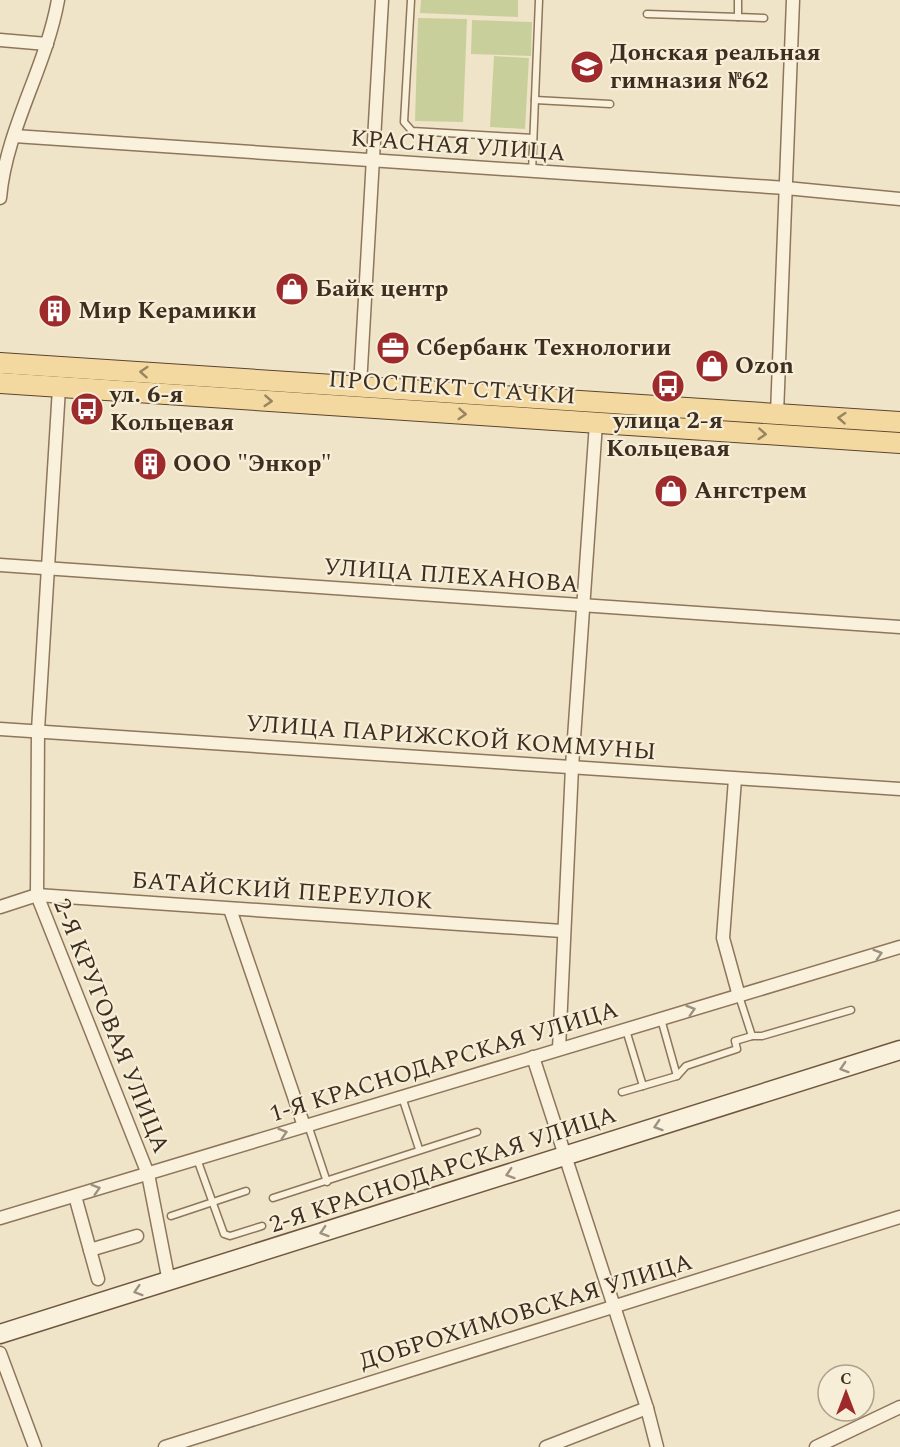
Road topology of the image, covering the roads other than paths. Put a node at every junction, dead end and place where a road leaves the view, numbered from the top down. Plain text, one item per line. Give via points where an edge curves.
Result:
1 (58, 0) edge
2 (382, 0) edge
3 (411, 0) edge
4 (539, 0) edge
5 (738, 0) edge
6 (793, 0) edge
7 (647, 14) dead end
8 (738, 17) junction
9 (764, 18) dead end
10 (0, 40) edge
11 (47, 44) junction
12 (535, 100) junction
13 (610, 104) dead end
14 (14, 136) junction
15 (533, 138) junction
16 (374, 161) junction
17 (532, 172) junction
18 (786, 188) junction
19 (0, 190) edge
20 (0, 198) edge
21 (900, 199) edge
22 (0, 363) edge
23 (0, 383) edge
24 (360, 386) junction
25 (59, 388) junction
26 (777, 414) junction
27 (900, 422) edge
28 (596, 423) junction
29 (900, 443) edge
30 (0, 565) edge
31 (47, 568) junction
32 (584, 607) junction
33 (900, 627) edge
34 (0, 729) edge
35 (38, 730) junction
36 (572, 767) junction
37 (735, 778) junction
38 (900, 789) edge
39 (37, 895) junction
40 (0, 907) edge
41 (230, 909) junction
42 (562, 931) junction
43 (900, 947) edge
44 (739, 996) junction
45 (851, 1010) dead end
46 (661, 1019) junction
47 (626, 1030) junction
48 (752, 1036) junction
49 (559, 1049) junction
50 (900, 1050) edge
51 (533, 1057) junction
52 (677, 1076) junction
53 (642, 1086) junction
54 (622, 1092) dead end
55 (402, 1097) junction
56 (306, 1126) junction
57 (477, 1132) dead end
58 (419, 1149) junction
59 (565, 1156) junction
60 (197, 1159) junction
61 (148, 1174) junction
62 (327, 1182) junction
63 (246, 1191) dead end
64 (75, 1196) junction
65 (273, 1197) dead end
66 (212, 1202) junction
67 (171, 1216) dead end
68 (900, 1217) edge
69 (0, 1218) edge
70 (262, 1226) dead end
71 (137, 1236) dead end
72 (90, 1250) junction
73 (98, 1279) dead end
74 (169, 1281) junction
75 (613, 1307) junction
76 (0, 1334) edge
77 (0, 1353) edge
78 (900, 1407) edge
79 (647, 1408) junction
80 (35, 1447) edge
81 (165, 1447) edge
82 (546, 1447) edge
83 (657, 1447) edge
84 (816, 1447) edge

1 - 11 street
2 - 16 street
3 - 15 lane via 404,122 407,128
4 - 12 lane
5 - 8 lane
6 - 18 street
7 - 8 lane
8 - 9 lane
10 - 11 street
11 - 14 street
12 - 13 lane
12 - 15 lane
14 - 16 street, КРАСНАЯ УЛИЦА
14 - 19 street
15 - 17 lane
16 - 17 street, КРАСНАЯ УЛИЦА
16 - 24 street
17 - 18 street, КРАСНАЯ УЛИЦА
18 - 21 street, КРАСНАЯ УЛИЦА
18 - 26 street
19 - 20 street
24 -> 22 main road, ПРОСПЕКТ СТАЧКИ
23 - 25 main road, ПРОСПЕКТ СТАЧКИ
24 - 26 main road, ПРОСПЕКТ СТАЧКИ
25 -> 28 main road, ПРОСПЕКТ СТАЧКИ
25 - 31 street, 2-Я КРУГОВАЯ УЛИЦА
27 -> 26 main road, ПРОСПЕКТ СТАЧКИ
28 -> 29 main road, ПРОСПЕКТ СТАЧКИ
28 - 32 street
30 - 31 street, УЛИЦА ПЛЕХАНОВА
31 - 32 street, УЛИЦА ПЛЕХАНОВА
31 - 35 street, 2-Я КРУГОВАЯ УЛИЦА
32 - 33 street, УЛИЦА ПЛЕХАНОВА
32 - 36 street
34 - 35 street, УЛИЦА ПАРИЖСКОЙ КОММУНЫ
35 - 36 street, УЛИЦА ПАРИЖСКОЙ КОММУНЫ
35 - 39 street, 2-Я КРУГОВАЯ УЛИЦА
36 - 37 street, УЛИЦА ПАРИЖСКОЙ КОММУНЫ
36 - 42 street
37 - 38 street, УЛИЦА ПАРИЖСКОЙ КОММУНЫ
37 - 44 street via 723,938
39 - 40 street, БАТАЙСКИЙ ПЕРЕУЛОК
39 - 41 street, БАТАЙСКИЙ ПЕРЕУЛОК
39 - 61 street, 2-Я КРУГОВАЯ УЛИЦА
41 - 42 street, БАТАЙСКИЙ ПЕРЕУЛОК
41 - 56 street
42 - 49 street
44 -> 43 street, 1-Я КРАСНОДАРСКАЯ УЛИЦА
46 -> 44 street, 1-Я КРАСНОДАРСКАЯ УЛИЦА
44 - 48 lane
45 - 48 lane
46 - 47 street, 1-Я КРАСНОДАРСКАЯ УЛИЦА
46 - 52 lane
47 - 49 street, 1-Я КРАСНОДАРСКАЯ УЛИЦА
47 - 53 lane
48 - 52 lane via 735,1041 737,1049 686,1066
49 - 51 street, 1-Я КРАСНОДАРСКАЯ УЛИЦА
50 -> 59 street, 2-Я КРАСНОДАРСКАЯ УЛИЦА
51 - 55 street, 1-Я КРАСНОДАРСКАЯ УЛИЦА
51 - 59 street
52 - 53 lane
53 - 54 lane
55 - 56 street, 1-Я КРАСНОДАРСКАЯ УЛИЦА
55 - 58 lane
60 -> 56 street, 1-Я КРАСНОДАРСКАЯ УЛИЦА
56 - 62 lane
57 - 58 lane
58 - 62 lane
59 -> 74 street, 2-Я КРАСНОДАРСКАЯ УЛИЦА
59 - 75 street
60 - 61 street, 1-Я КРАСНОДАРСКАЯ УЛИЦА
60 - 66 lane
64 -> 61 street, 1-Я КРАСНОДАРСКАЯ УЛИЦА
61 - 74 street, 2-Я КРУГОВАЯ УЛИЦА
62 - 65 lane
63 - 66 lane
64 - 69 street, 1-Я КРАСНОДАРСКАЯ УЛИЦА
64 - 72 street
66 - 67 lane
66 - 70 lane via 224,1234 230,1236
68 - 75 street, ДОБРОХИМОВСКАЯ УЛИЦА
71 - 72 street
72 - 73 street
74 -> 76 street, 2-Я КРАСНОДАРСКАЯ УЛИЦА
75 - 79 street
75 - 81 street, ДОБРОХИМОВСКАЯ УЛИЦА
77 - 80 street
78 - 84 street
79 - 82 street
79 - 83 street

